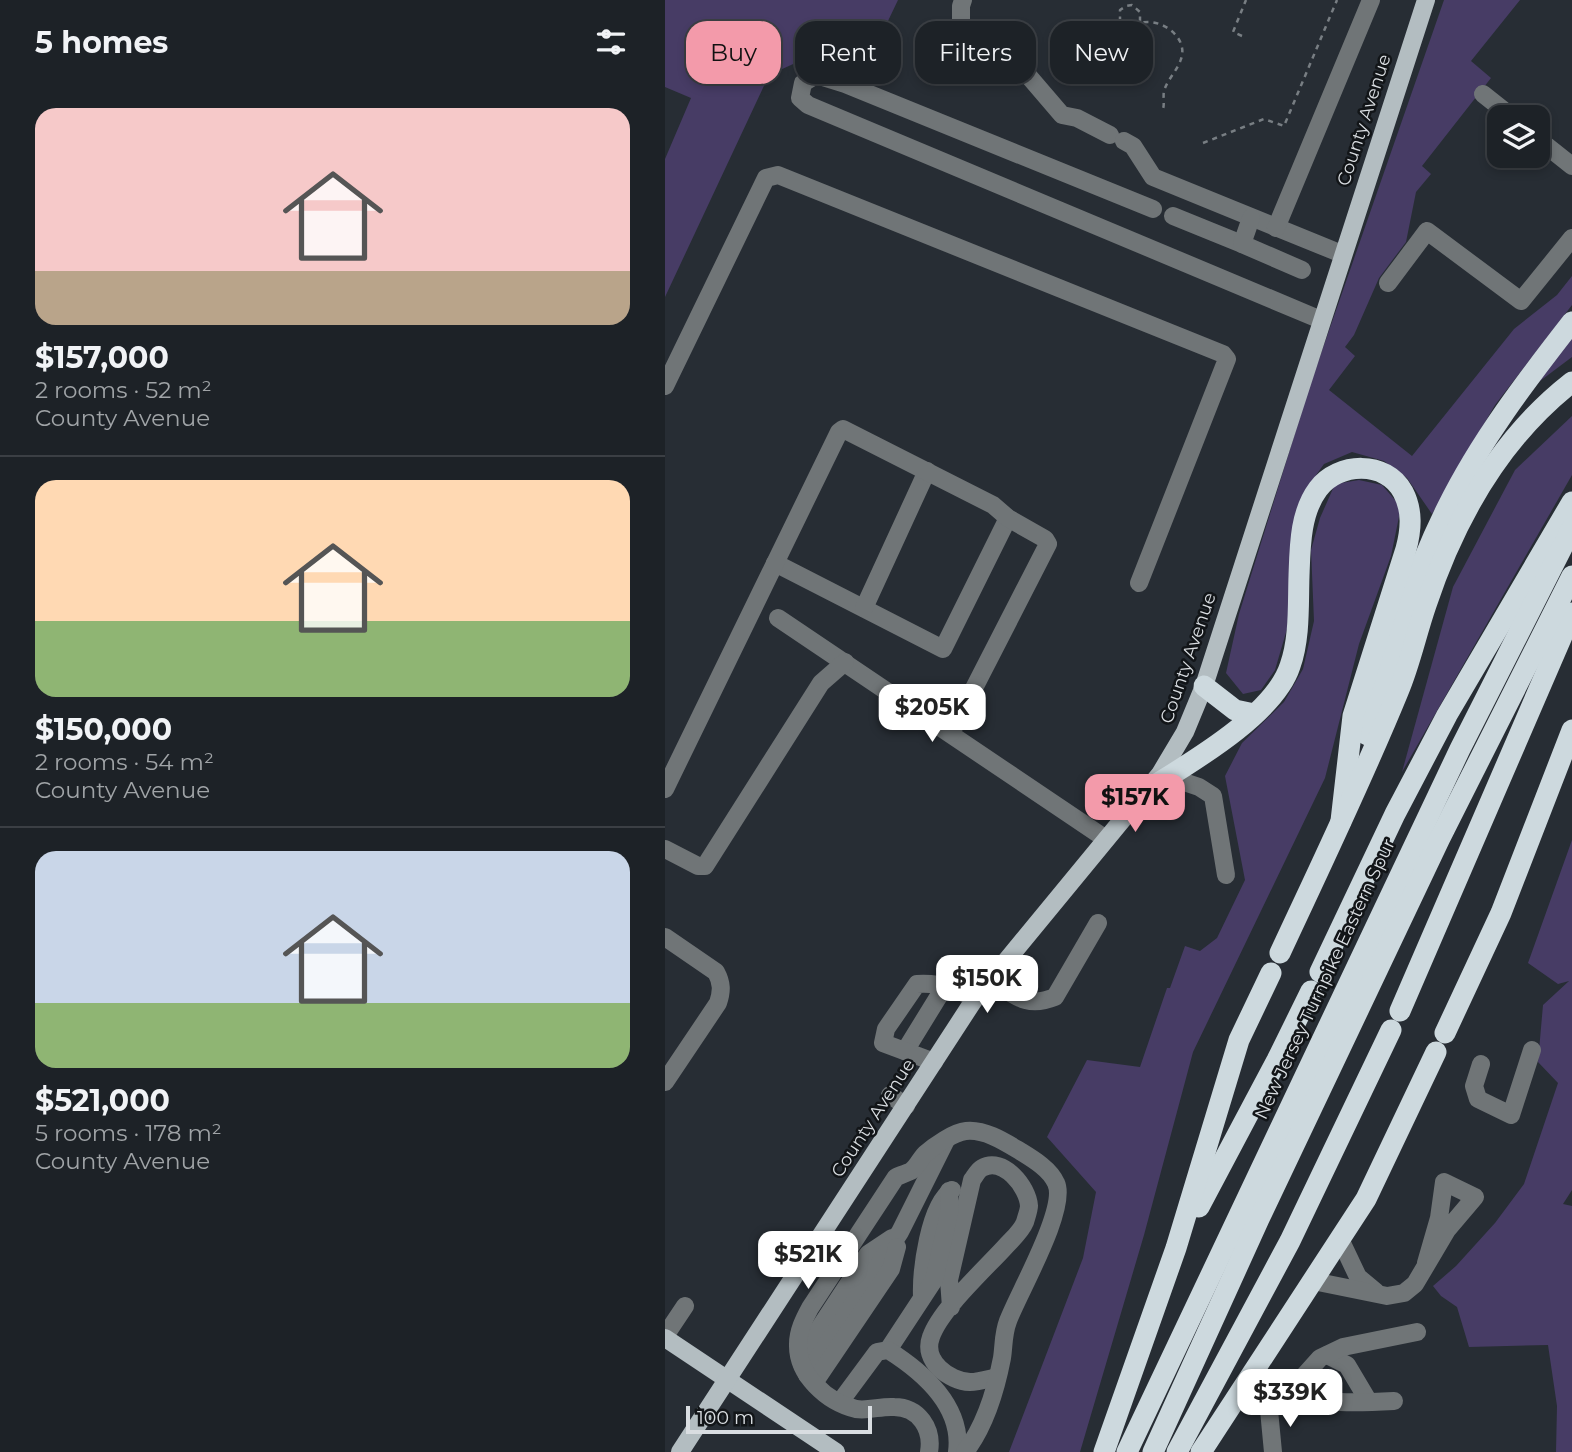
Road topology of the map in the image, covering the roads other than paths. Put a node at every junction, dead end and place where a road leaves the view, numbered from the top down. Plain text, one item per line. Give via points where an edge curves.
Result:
1 (963, 0) edge
2 (1371, 0) edge
3 (1426, 0) edge
4 (1483, 94) dead end
5 (1497, 105) edge
6 (1550, 149) edge
7 (1572, 166) edge
8 (1153, 209) dead end
9 (1173, 216) dead end
10 (1251, 218) junction
11 (1276, 228) junction
12 (1572, 238) edge
13 (1242, 244) junction
14 (1342, 254) junction
15 (1302, 270) dead end
16 (1388, 283) dead end
17 (1321, 320) junction
18 (1572, 322) edge
19 (1572, 382) edge
20 (665, 386) edge
21 (926, 471) junction
22 (1572, 502) edge
23 (1008, 518) junction
24 (1572, 528) edge
25 (775, 562) junction
26 (1572, 576) edge
27 (1139, 583) dead end
28 (864, 608) junction
29 (1572, 613) edge
30 (778, 618) dead end
31 (1572, 629) edge
32 (845, 663) junction
33 (1204, 685) junction
34 (1254, 714) junction
35 (1527, 719) junction
36 (1572, 730) edge
37 (951, 733) junction
38 (1158, 780) junction
39 (665, 789) edge
40 (1341, 821) junction
41 (1106, 839) junction
42 (665, 849) edge
43 (1226, 875) dead end
44 (1098, 923) dead end
45 (665, 937) edge
46 (989, 979) junction
47 (945, 986) junction
48 (974, 1000) junction
49 (1532, 1050) dead end
50 (905, 1051) junction
51 (934, 1062) junction
52 (1481, 1064) dead end
53 (665, 1082) edge
54 (890, 1095) dead end
55 (906, 1106) junction
56 (946, 1140) junction
57 (972, 1180) junction
58 (900, 1232) junction
59 (1341, 1241) junction
60 (1176, 1248) junction
61 (1426, 1263) junction
62 (1313, 1281) junction
63 (1382, 1295) junction
64 (685, 1306) dead end
65 (951, 1307) junction
66 (1417, 1332) dead end
67 (665, 1337) edge
68 (888, 1350) junction
69 (1327, 1355) junction
70 (808, 1374) junction
71 (997, 1377) junction
72 (727, 1380) junction
73 (973, 1382) junction
74 (1287, 1394) junction
75 (1394, 1401) dead end
76 (840, 1402) junction
77 (1369, 1402) junction
78 (981, 1424) junction
79 (680, 1452) edge
80 (836, 1452) edge
81 (929, 1452) edge
82 (957, 1452) edge
83 (965, 1452) edge
84 (1104, 1452) edge
85 (1127, 1452) edge
86 (1153, 1452) edge
87 (1177, 1452) edge
88 (1201, 1452) edge
89 (1273, 1452) edge

1 - 10 street via 961,24 970,39 1026,73 1062,115 1133,146 1153,177
2 - 11 street
3 - 14 main road, County Avenue
4 - 5 street
6 - 7 street
8 - 17 street via 845,84 816,75 803,83 800,98 808,105
9 - 13 street
10 - 11 street
10 - 13 street
11 - 14 street
12 - 16 street via 1521,301 1427,231
13 - 15 street
14 - 17 main road, County Avenue
17 - 33 main road, County Avenue
18 - 40 highway via 1497,422 1437,527 1402,619
19 - 40 highway via 1519,431 1465,512 1431,589 1399,689
20 - 27 street via 766,178 772,175 1223,354 1227,359
21 - 23 street via 993,505
21 - 25 street via 843,429
21 - 28 street
22 - 60 highway via 1447,715 1277,1060
23 - 28 street via 943,649
23 - 37 street via 1048,544
24 - 85 highway, New Jersey Turnpike Eastern Spur via 1460,748
25 - 28 street
25 - 39 street
26 - 86 highway via 1440,838
29 - 35 highway
30 - 32 street
31 - 35 highway
32 - 37 street
32 - 42 street via 821,684 705,866
33 - 34 highway via 1235,710
33 - 38 main road, County Avenue
34 - 38 highway
34 - 40 highway via 1273,695 1290,665 1303,527 1313,496 1326,480 1344,470 1364,468 1383,473 1404,493 1411,528 1353,716
35 - 87 highway via 1396,1021 1290,1241
36 - 59 highway via 1513,884 1374,1182
37 - 41 street
38 - 41 main road, County Avenue
38 - 43 street via 1199,787 1213,796
40 - 60 highway via 1239,1040
41 - 46 main road, County Avenue
44 - 46 street via 1055,997 1027,1003
45 - 53 street via 716,972 722,994
46 - 48 main road, County Avenue
47 - 48 street
47 - 50 street
47 - 50 street via 917,984 886,1028 883,1043
48 - 51 main road, County Avenue
49 - 52 street via 1511,1115 1478,1099 1474,1086
50 - 51 street
51 - 55 main road, County Avenue
54 - 55 street
55 - 72 main road, County Avenue
56 - 58 street
56 - 70 street via 911,1171 896,1177 810,1308 797,1346
56 - 71 street via 965,1130 1000,1139 1040,1164 1059,1190 1053,1217 1008,1320
57 - 65 street via 949,1280
57 - 65 street via 980,1168 1001,1168 1019,1180 1029,1205 1020,1231
57 - 68 street via 949,1191 938,1206 921,1277 922,1297
58 - 70 street via 891,1269
58 - 70 street via 868,1254 809,1344
59 - 62 highway
59 - 63 street via 1359,1277
60 - 84 highway
61 - 61 street via 1439,1219 1444,1182 1475,1197
61 - 63 street via 1409,1289
62 - 63 street
62 - 88 highway
64 - 67 street
65 - 73 street via 934,1329 930,1353 951,1378
66 - 69 street
67 - 72 main road
68 - 76 street via 877,1352
68 - 82 street via 921,1373 950,1408
69 - 74 street
69 - 77 street via 1347,1365
70 - 76 street
71 - 73 street
71 - 78 street
72 - 79 main road, County Avenue
72 - 80 main road
73 - 78 street
74 - 77 street via 1307,1400
74 - 89 street via 1269,1410
75 - 77 street
76 - 81 street via 859,1409 898,1407 913,1412 928,1429
78 - 83 street

